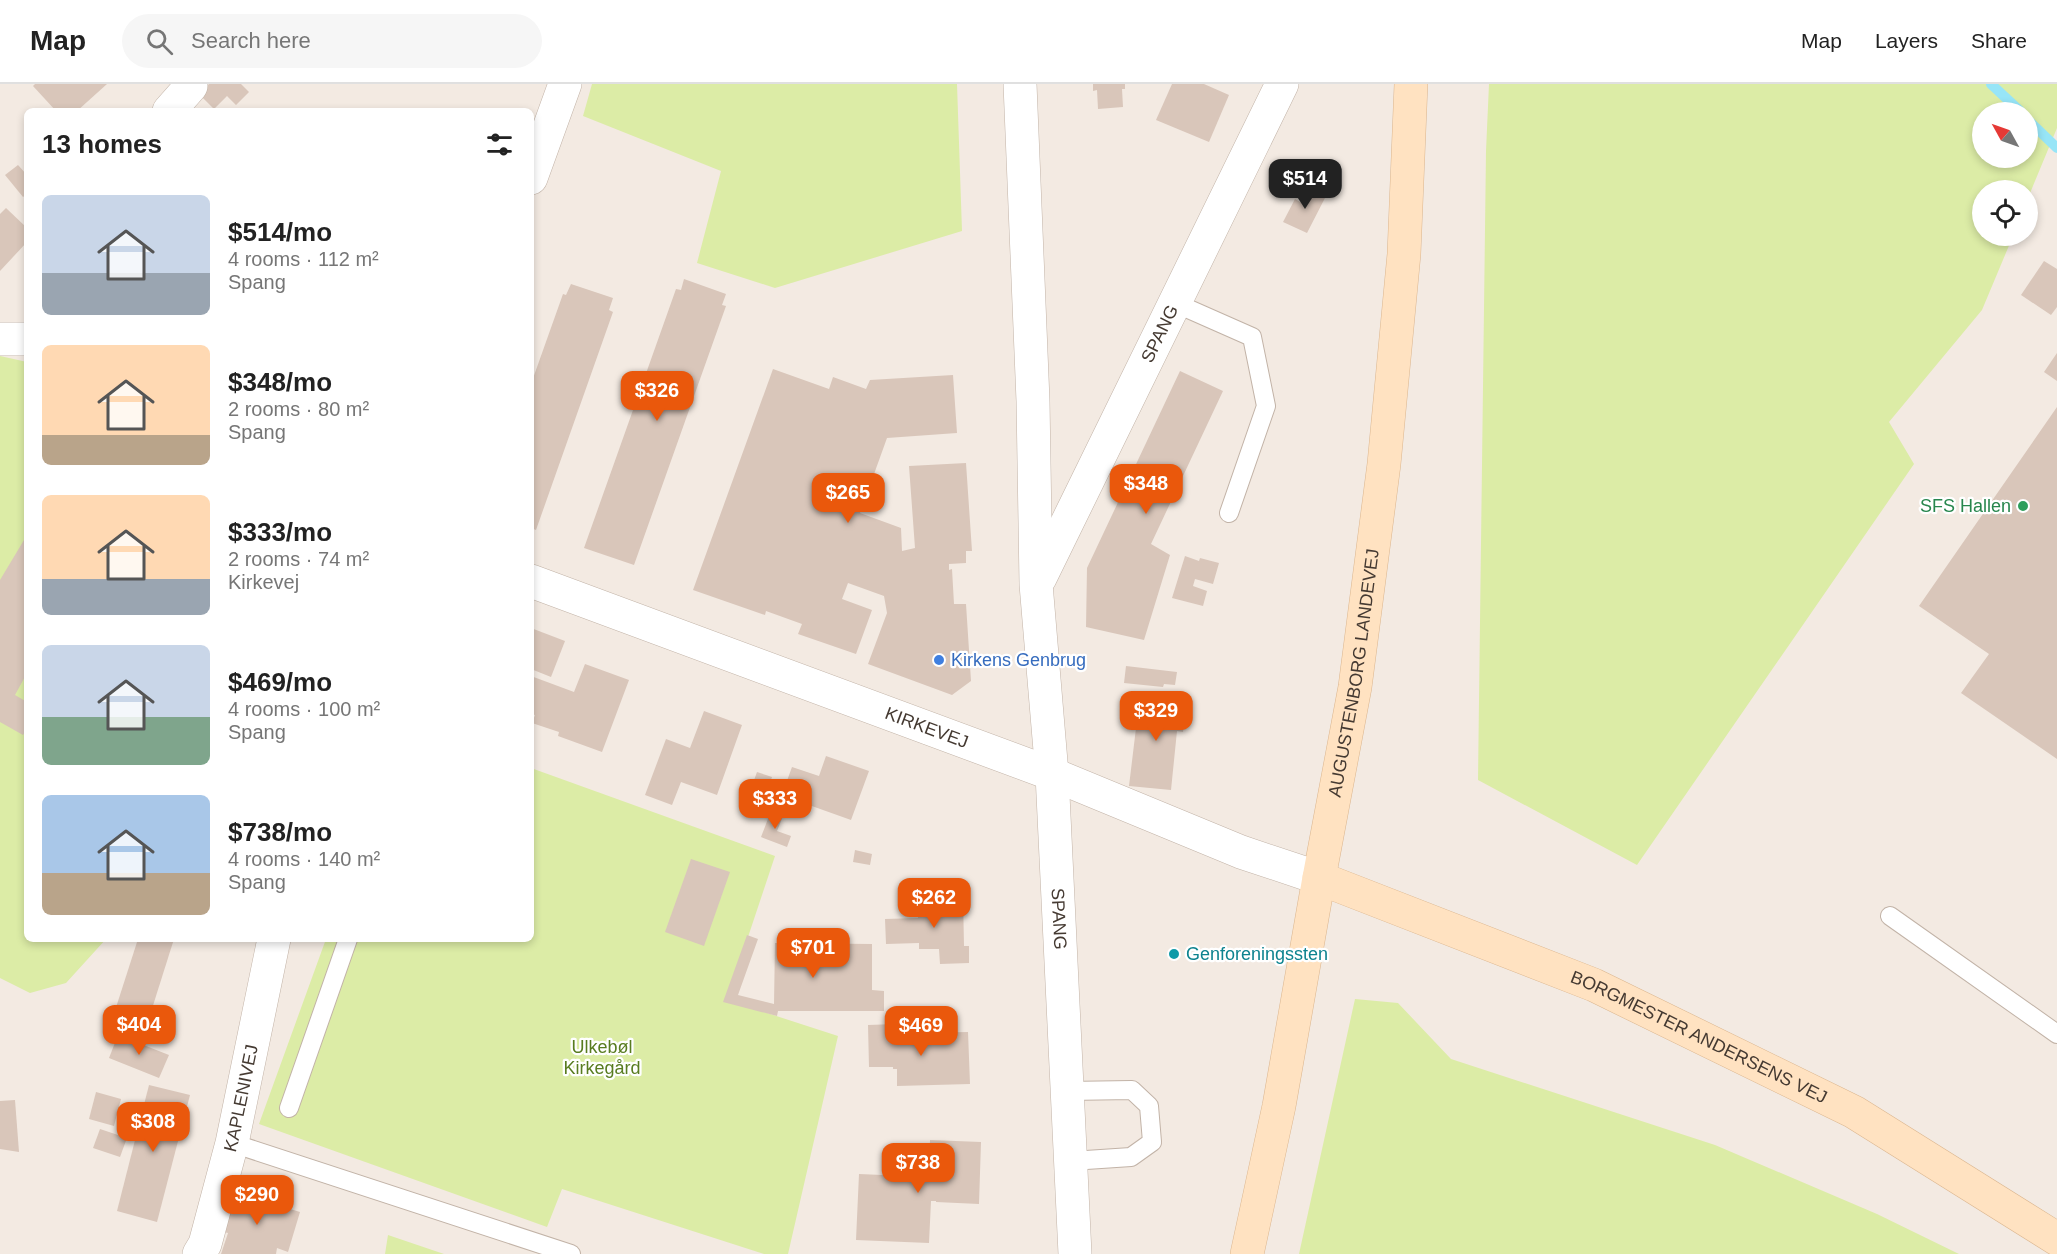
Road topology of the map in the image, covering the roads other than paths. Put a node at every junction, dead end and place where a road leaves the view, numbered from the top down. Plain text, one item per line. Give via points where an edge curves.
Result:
1 (565, 84) edge
2 (1020, 84) edge
3 (1282, 84) edge
4 (1411, 84) edge
5 (191, 86) dead end
6 (172, 108) edge
7 (534, 170) edge
8 (1175, 303) junction
9 (0, 339) edge
10 (24, 339) edge
11 (1229, 513) dead end
12 (534, 582) edge
13 (1036, 584) junction
14 (1052, 774) junction
15 (1319, 878) junction
16 (1890, 916) dead end
17 (273, 942) edge
18 (347, 942) edge
19 (2057, 1034) edge
20 (1067, 1091) junction
21 (289, 1108) dead end
22 (232, 1143) junction
23 (1071, 1161) junction
24 (2057, 1239) edge
25 (199, 1254) edge
26 (571, 1254) edge
27 (1075, 1254) edge
28 (1248, 1254) edge

1 - 7 street
2 - 13 street, SPANG
3 - 8 street, SPANG
4 - 15 street, AUGUSTENBORG LANDEVEJ via 1404,254 1384,464 1355,687
5 - 6 street
8 - 11 lane via 1252,337 1266,406
8 - 13 street, SPANG
9 - 10 street
12 - 14 street, KIRKEVEJ
13 - 14 street, SPANG
14 - 15 street, KIRKEVEJ via 1241,852
14 - 20 street, SPANG
15 - 24 street, BORGMESTER ANDERSENS VEJ via 1594,985 1854,1112
15 - 28 street, AUGUSTENBORG LANDEVEJ via 1279,1106
16 - 19 lane
17 - 22 street, KAPLENIVEJ
18 - 21 lane
20 - 23 street, SPANG
20 - 23 lane via 1132,1090 1149,1106 1152,1142 1131,1157
22 - 25 street, KAPLENIVEJ
22 - 26 lane
23 - 27 street, SPANG

